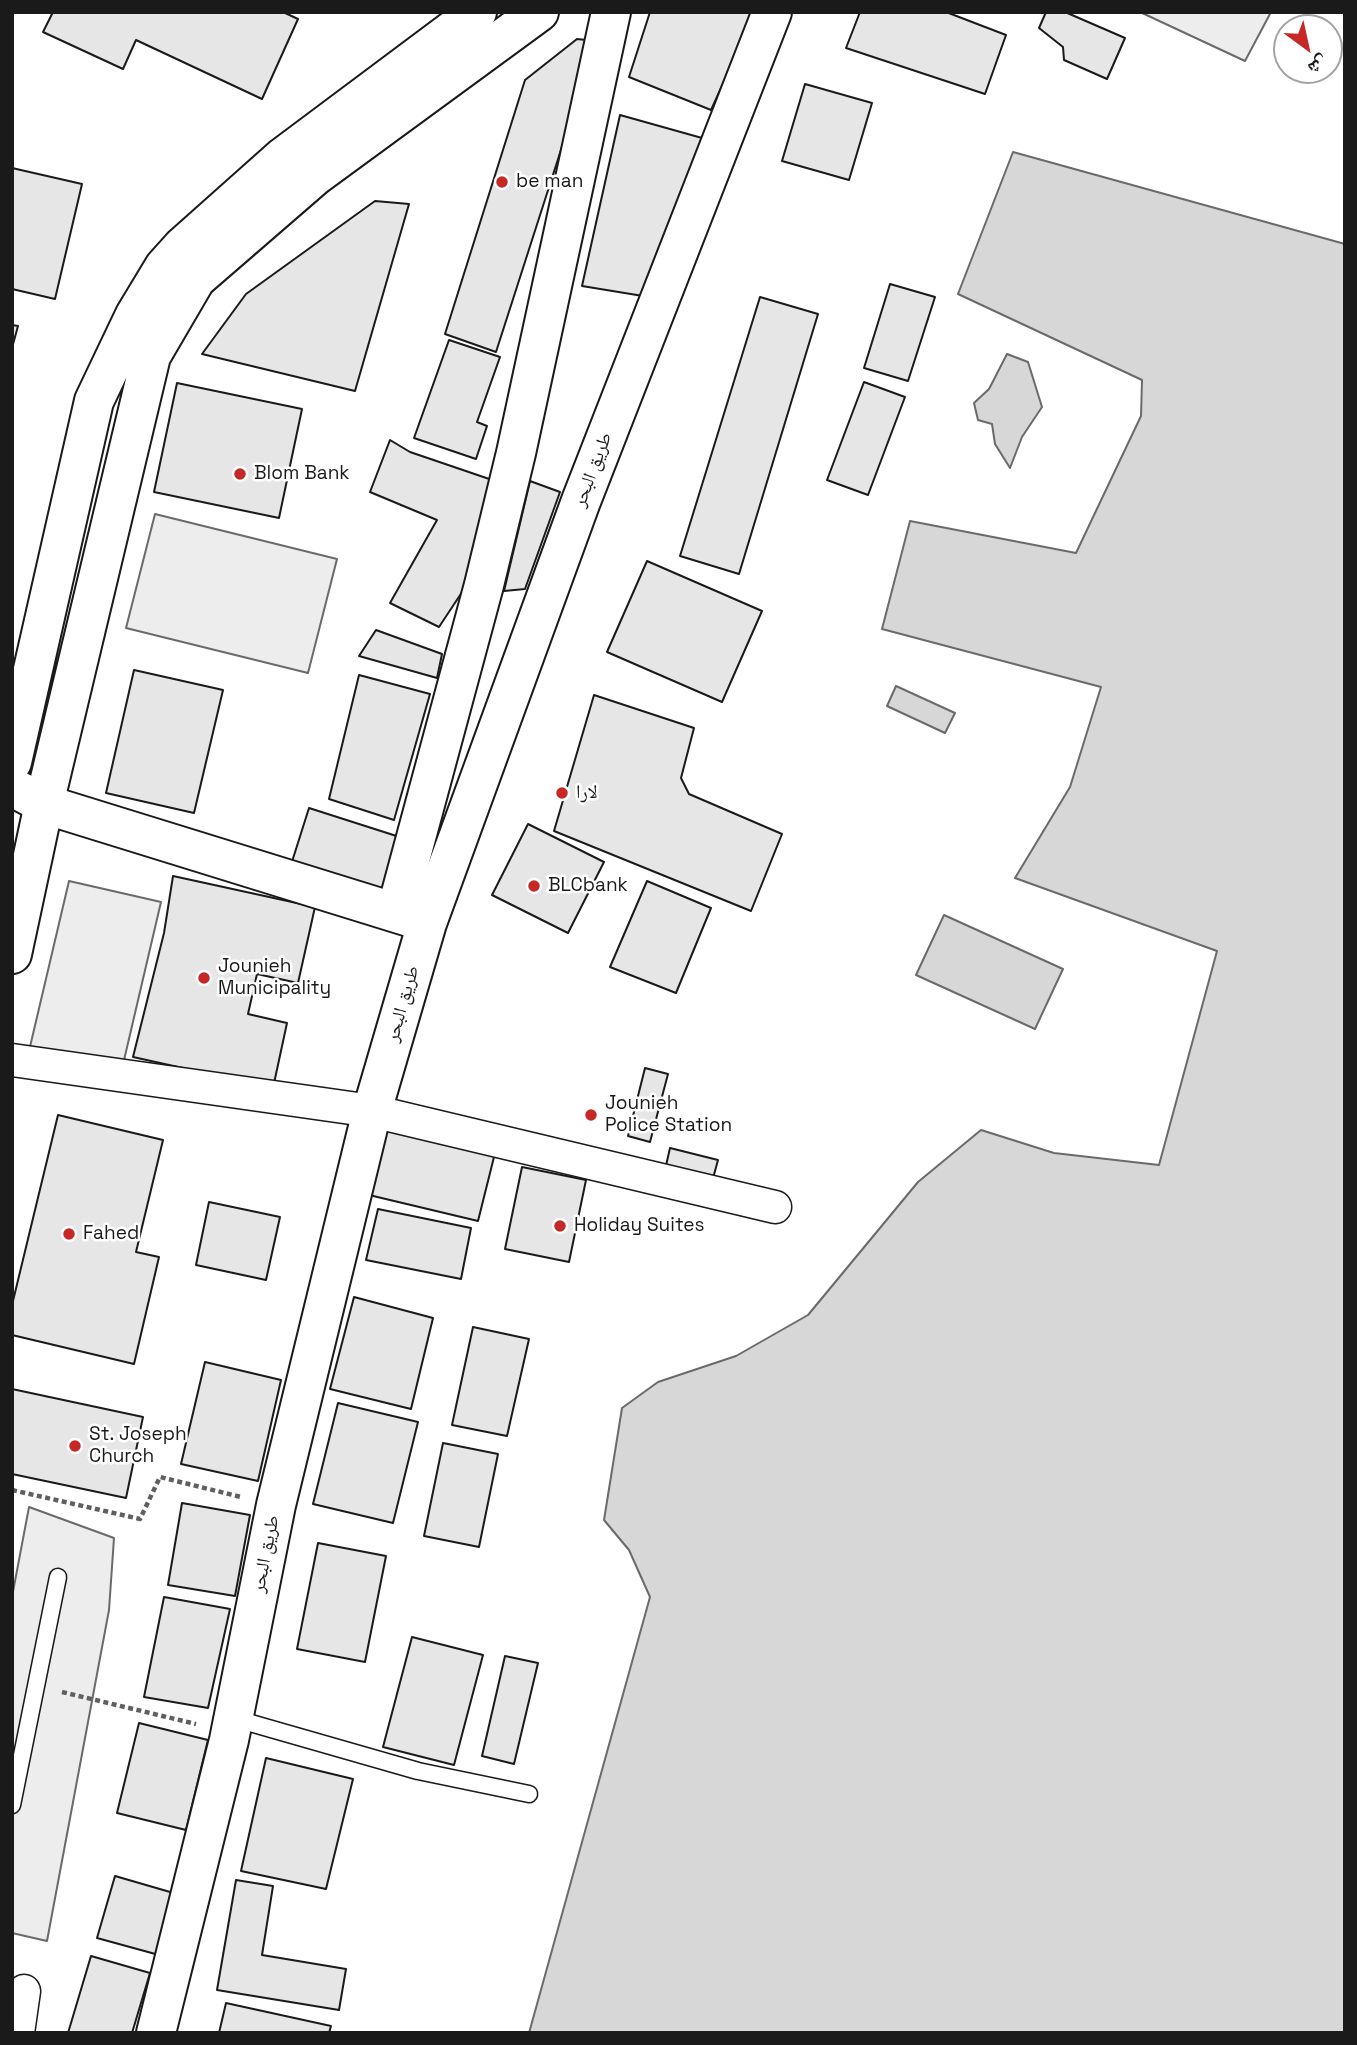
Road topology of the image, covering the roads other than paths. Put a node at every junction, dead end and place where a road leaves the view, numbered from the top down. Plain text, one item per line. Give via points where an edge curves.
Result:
1 (477, 12) edge
2 (539, 12) edge
3 (611, 12) edge
4 (772, 12) edge
5 (12, 762) edge
6 (23, 799) edge
7 (412, 918) junction
8 (12, 954) edge
9 (12, 1059) edge
10 (372, 1111) junction
11 (775, 1207) dead end
12 (58, 1577) dead end
13 (232, 1725) junction
14 (529, 1794) dead end
15 (12, 1805) edge
16 (24, 1990) dead end
17 (18, 2033) edge
18 (156, 2033) edge

1 - 5 main road via 283,157 182,247 157,277 94,401
2 - 6 main road via 315,176 196,279 151,356
3 - 7 main road, طريق البحر
4 - 7 main road, طريق البحر
6 - 7 main road
6 - 8 main road
7 - 10 main road, طريق البحر
9 - 10 street
10 - 11 street
10 - 13 main road, طريق البحر via 276,1506
12 - 15 lane
13 - 14 lane
13 - 18 main road, طريق البحر
16 - 17 street

